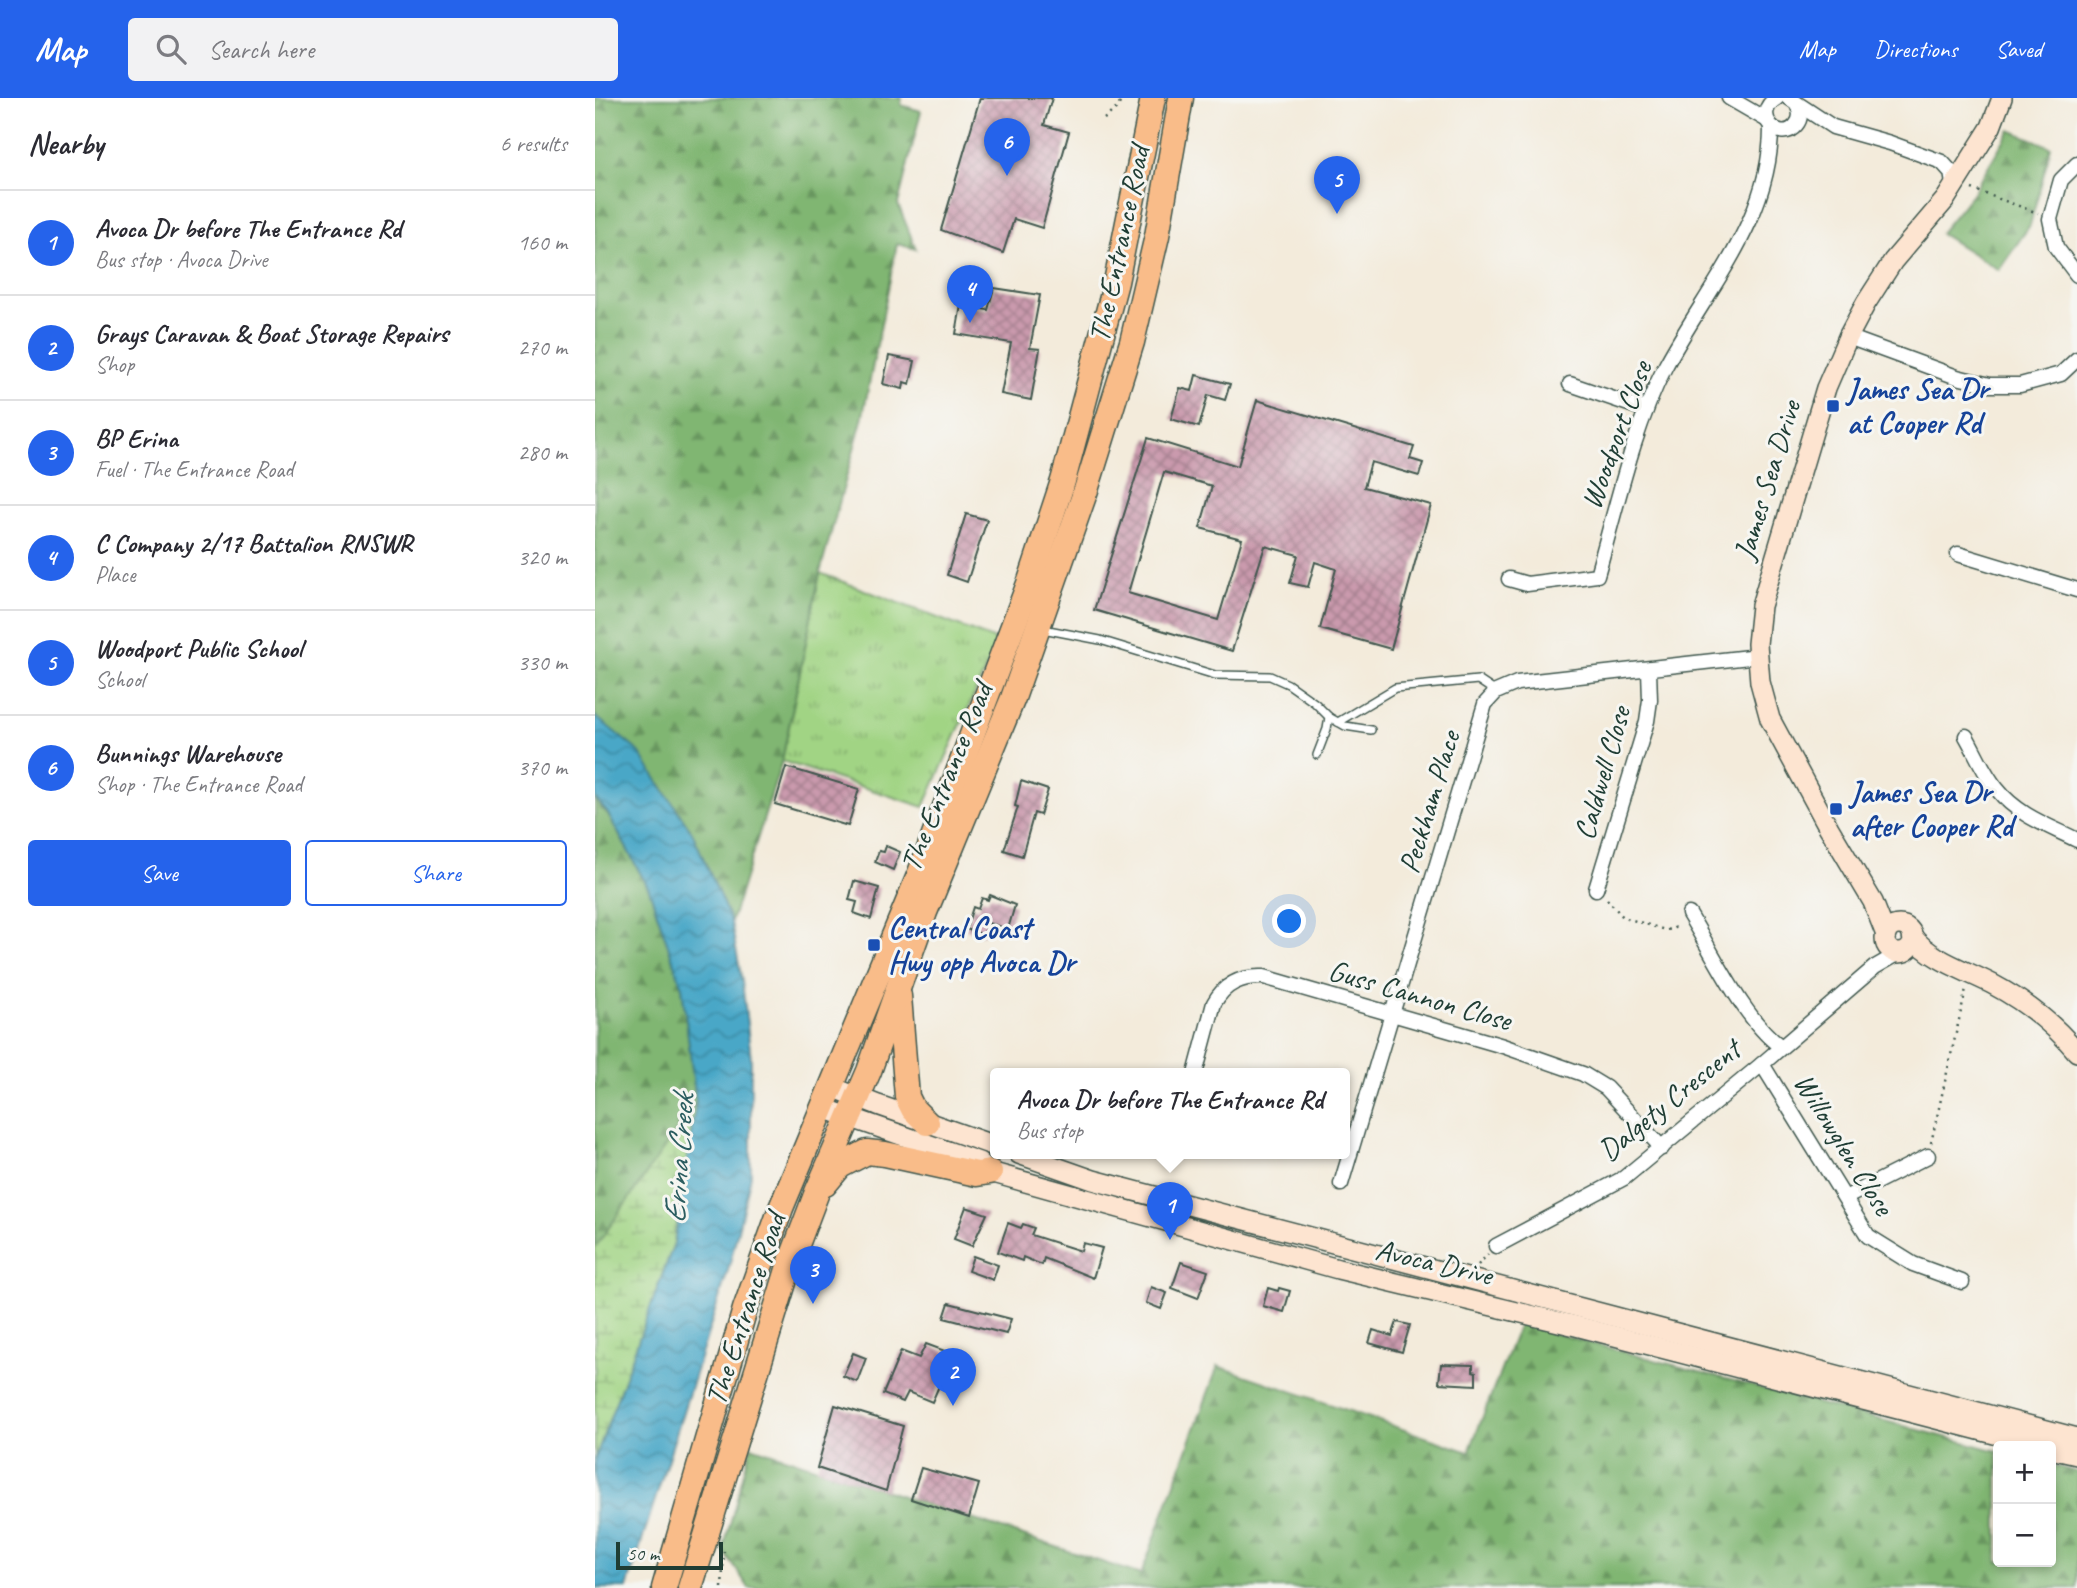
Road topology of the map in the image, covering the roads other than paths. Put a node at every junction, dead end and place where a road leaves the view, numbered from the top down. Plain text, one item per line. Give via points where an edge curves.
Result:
1 (1153, 98) edge
2 (1181, 98) edge
3 (1729, 98) edge
4 (1776, 98) edge
5 (2002, 98) edge
6 (1793, 101) edge
7 (1769, 123) junction
8 (1833, 127) junction
9 (1791, 129) junction
10 (1768, 162) junction
11 (2077, 164) edge
12 (1962, 186) junction
13 (2077, 275) edge
14 (1848, 337) junction
15 (2077, 359) edge
16 (1570, 384) dead end
17 (1646, 410) junction
18 (1958, 554) dead end
19 (1509, 579) dead end
20 (2077, 590) edge
21 (1039, 628) junction
22 (1758, 656) junction
23 (1649, 670) junction
24 (1496, 692) junction
25 (1329, 717) junction
26 (1338, 722) junction
27 (1371, 730) dead end
28 (1966, 736) dead end
29 (1317, 755) dead end
30 (2077, 840) edge
31 (1596, 889) dead end
32 (1689, 914) road end
33 (1898, 940) junction
34 (898, 985) junction
35 (1393, 1015) junction
36 (2073, 1040) edge
37 (1781, 1047) junction
38 (1762, 1064) junction
39 (1197, 1068) edge
40 (827, 1097) junction
41 (853, 1107) junction
42 (927, 1123) junction
43 (990, 1144) edge
44 (1662, 1148) junction
45 (1350, 1155) edge
46 (1928, 1156) road end
47 (1033, 1159) edge
48 (1349, 1159) edge
49 (990, 1172) junction
50 (1341, 1184) dead end
51 (817, 1192) junction
52 (1845, 1198) junction
53 (1496, 1246) dead end
54 (1962, 1282) dead end
55 (2077, 1438) edge
56 (2022, 1441) edge
57 (2056, 1450) edge
58 (2077, 1455) edge
59 (664, 1588) edge
60 (690, 1588) edge

1 - 40 highway, The Entrance Road via 1116,282 1059,494 948,799
2 - 21 highway, The Entrance Road via 1157,236 1132,342
3 - 7 street
4 - 7 street, Woodport Close via 1768,106
5 - 12 main road, James Sea Drive
6 - 8 street
6 - 9 street via 1800,114
7 - 9 street via 1777,130
7 - 10 street, Woodport Close
8 - 9 street
8 - 12 street via 1942,162
9 - 10 street, Woodport Close
10 - 17 street, Woodport Close via 1738,248 1666,366
11 - 13 street via 2061,180 2050,219 2056,247
12 - 14 main road, James Sea Drive via 1893,261
14 - 15 street via 1990,385 2020,385 2061,374
14 - 22 main road, James Sea Drive via 1826,388 1761,606
16 - 17 street
17 - 19 street, Woodport Close via 1597,575 1527,584
18 - 20 street
21 - 25 lane via 1100,640 1215,675 1270,676 1288,684
21 - 34 highway, The Entrance Road
22 - 23 street
22 - 33 main road, James Sea Drive via 1770,719
23 - 24 street via 1517,683
23 - 31 street, Caldwell Close via 1647,721
24 - 26 lane via 1478,680 1395,688
24 - 35 street, Peckham Place via 1486,704
25 - 26 lane
25 - 29 lane
26 - 27 lane
28 - 30 street via 1996,789 2013,805
32 - 37 street via 1744,1006
33 - 36 main road via 2021,1001
33 - 37 street, Dalgety Crescent via 1875,967
34 - 41 highway, The Entrance Road
34 - 42 highway via 907,1097
35 - 39 street, Guss Cannon Close via 1249,976 1220,992
35 - 44 street, Guss Cannon Close via 1583,1074 1606,1087
35 - 45 street, Peckham Place
37 - 38 street, Dalgety Crescent
38 - 44 street, Dalgety Crescent
38 - 52 street, Willowglen Close
40 - 41 main road, Avoca Drive
40 - 59 highway, The Entrance Road via 745,1309
41 - 42 main road, Avoca Drive
41 - 49 main road, Avoca Drive via 979,1162
41 - 51 highway, The Entrance Road
42 - 43 main road, Avoca Drive
44 - 53 street, Dalgety Crescent via 1625,1178
46 - 52 street
47 - 55 main road, Avoca Drive via 1093,1180
48 - 50 street, Peckham Place
49 - 51 highway via 977,1174 867,1153 841,1166
49 - 56 main road, Avoca Drive via 1338,1269
51 - 60 highway, The Entrance Road via 772,1317
52 - 54 street, Willowglen Close via 1868,1236 1913,1264
57 - 58 main road

